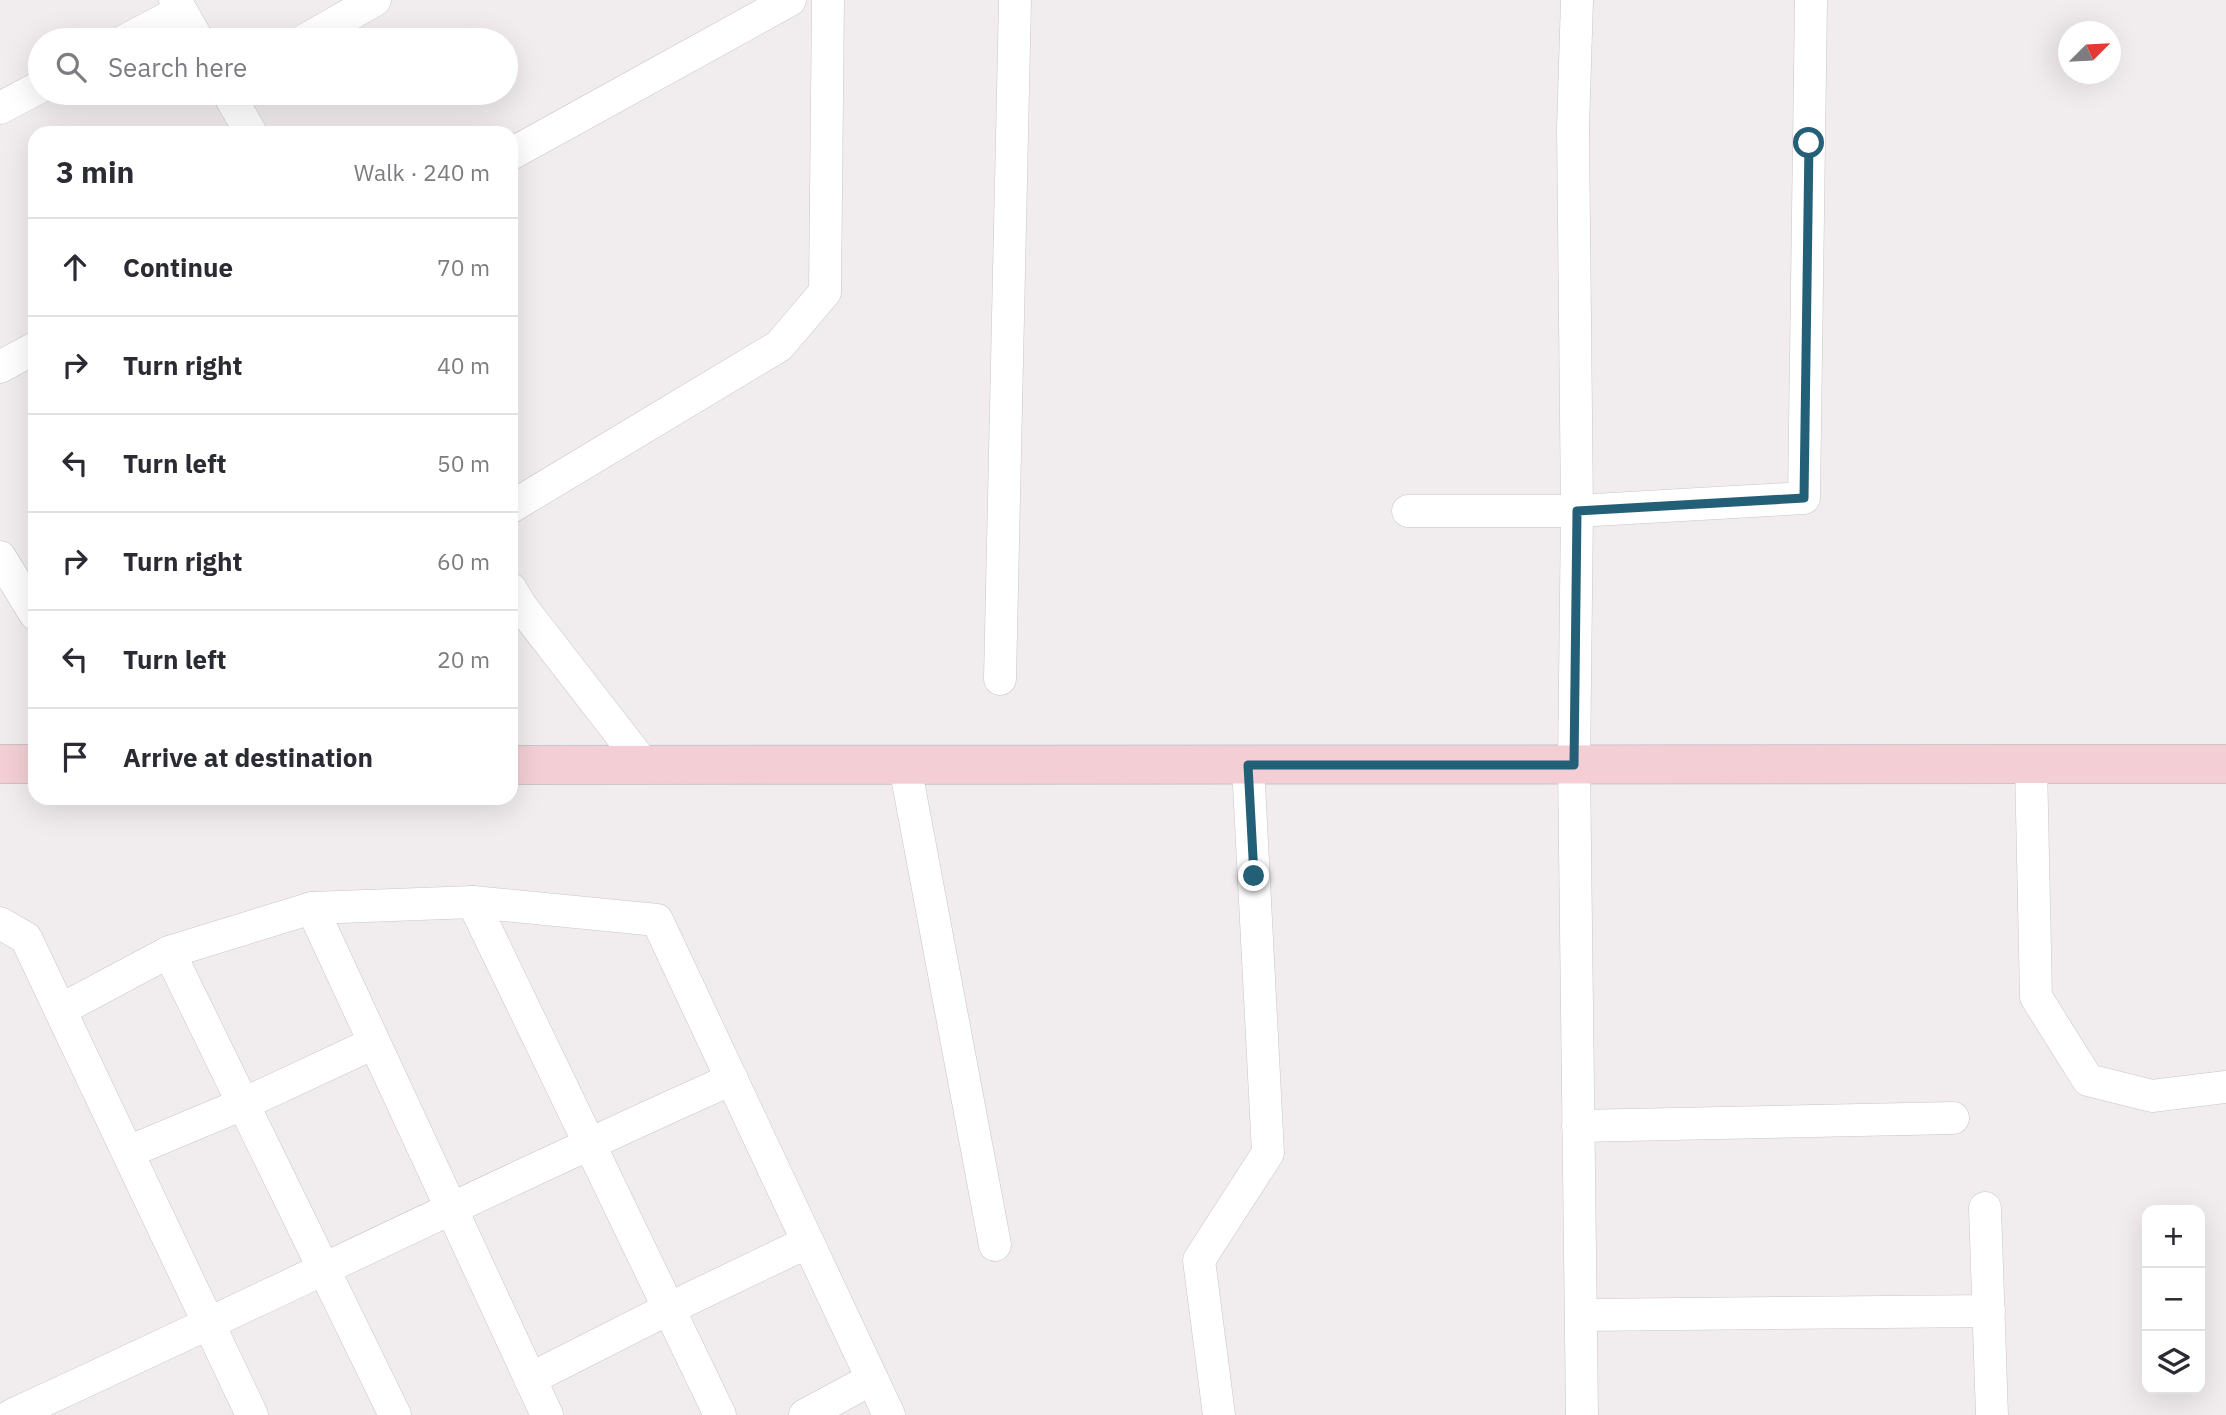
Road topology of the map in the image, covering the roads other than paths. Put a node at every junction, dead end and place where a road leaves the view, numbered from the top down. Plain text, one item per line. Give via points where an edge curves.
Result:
1 (375, 0) edge
2 (790, 0) edge
3 (828, 0) edge
4 (1015, 0) edge
5 (1577, 0) edge
6 (1811, 0) edge
7 (178, 5) edge
8 (144, 28) edge
9 (191, 28) edge
10 (326, 28) edge
11 (28, 93) edge
12 (235, 105) edge
13 (0, 108) edge
14 (247, 126) edge
15 (518, 150) edge
16 (28, 352) edge
17 (0, 367) edge
18 (518, 503) edge
19 (1408, 511) dead end
20 (1577, 511) junction
21 (0, 557) edge
22 (518, 601) edge
23 (28, 603) edge
24 (1000, 679) dead end
25 (0, 764) edge
26 (28, 764) edge
27 (2031, 764) junction
28 (2226, 764) edge
29 (518, 765) edge
30 (905, 765) junction
31 (1248, 765) junction
32 (1574, 765) junction
33 (645, 766) junction
34 (473, 902) junction
35 (312, 908) junction
36 (0, 923) edge
37 (169, 952) junction
38 (60, 1010) junction
39 (374, 1043) junction
40 (732, 1079) junction
41 (2226, 1087) edge
42 (243, 1104) junction
43 (1953, 1118) dead end
44 (1578, 1126) junction
45 (589, 1142) junction
46 (128, 1152) junction
47 (450, 1207) junction
48 (1985, 1208) dead end
49 (808, 1242) junction
50 (995, 1245) dead end
51 (324, 1269) junction
52 (668, 1309) junction
53 (1989, 1311) junction
54 (1581, 1315) junction
55 (210, 1325) junction
56 (530, 1379) junction
57 (872, 1380) junction
58 (12, 1415) edge
59 (252, 1415) edge
60 (395, 1415) edge
61 (547, 1415) edge
62 (720, 1415) edge
63 (805, 1415) edge
64 (888, 1415) edge
65 (1219, 1415) edge
66 (1582, 1415) edge
67 (1992, 1415) edge

1 - 10 street
2 - 15 street
3 - 18 street via 825,292 779,346
4 - 24 street
5 - 20 street via 1573,128
6 - 20 street via 1804,498
7 - 8 street
7 - 9 street
11 - 13 street
12 - 14 street
16 - 17 street
19 - 20 street
20 - 32 street
21 - 23 street
22 - 33 street
25 - 26 street
27 - 28 street
27 - 32 street
27 - 41 street via 2036,997 2088,1080 2152,1096
29 - 33 street
30 - 31 street
30 - 33 street
30 - 50 street
31 - 32 street
31 - 65 street via 1268,1153 1199,1260
32 - 44 street
34 - 35 street
34 - 40 street via 657,920
34 - 45 street
35 - 37 street
35 - 39 street
36 - 38 street via 26,938
37 - 38 street
37 - 42 street
38 - 46 street
39 - 42 street
39 - 47 street
40 - 45 street
40 - 49 street
42 - 46 street
42 - 51 street
43 - 44 street
44 - 54 street
45 - 47 street
45 - 52 street
46 - 55 street
47 - 51 street
47 - 56 street
48 - 53 street
49 - 52 street
49 - 57 street
51 - 55 street
51 - 60 street
52 - 56 street
52 - 62 street
53 - 54 street
53 - 67 street
54 - 66 street
55 - 58 street
55 - 59 street
56 - 61 street
57 - 63 street
57 - 64 street

